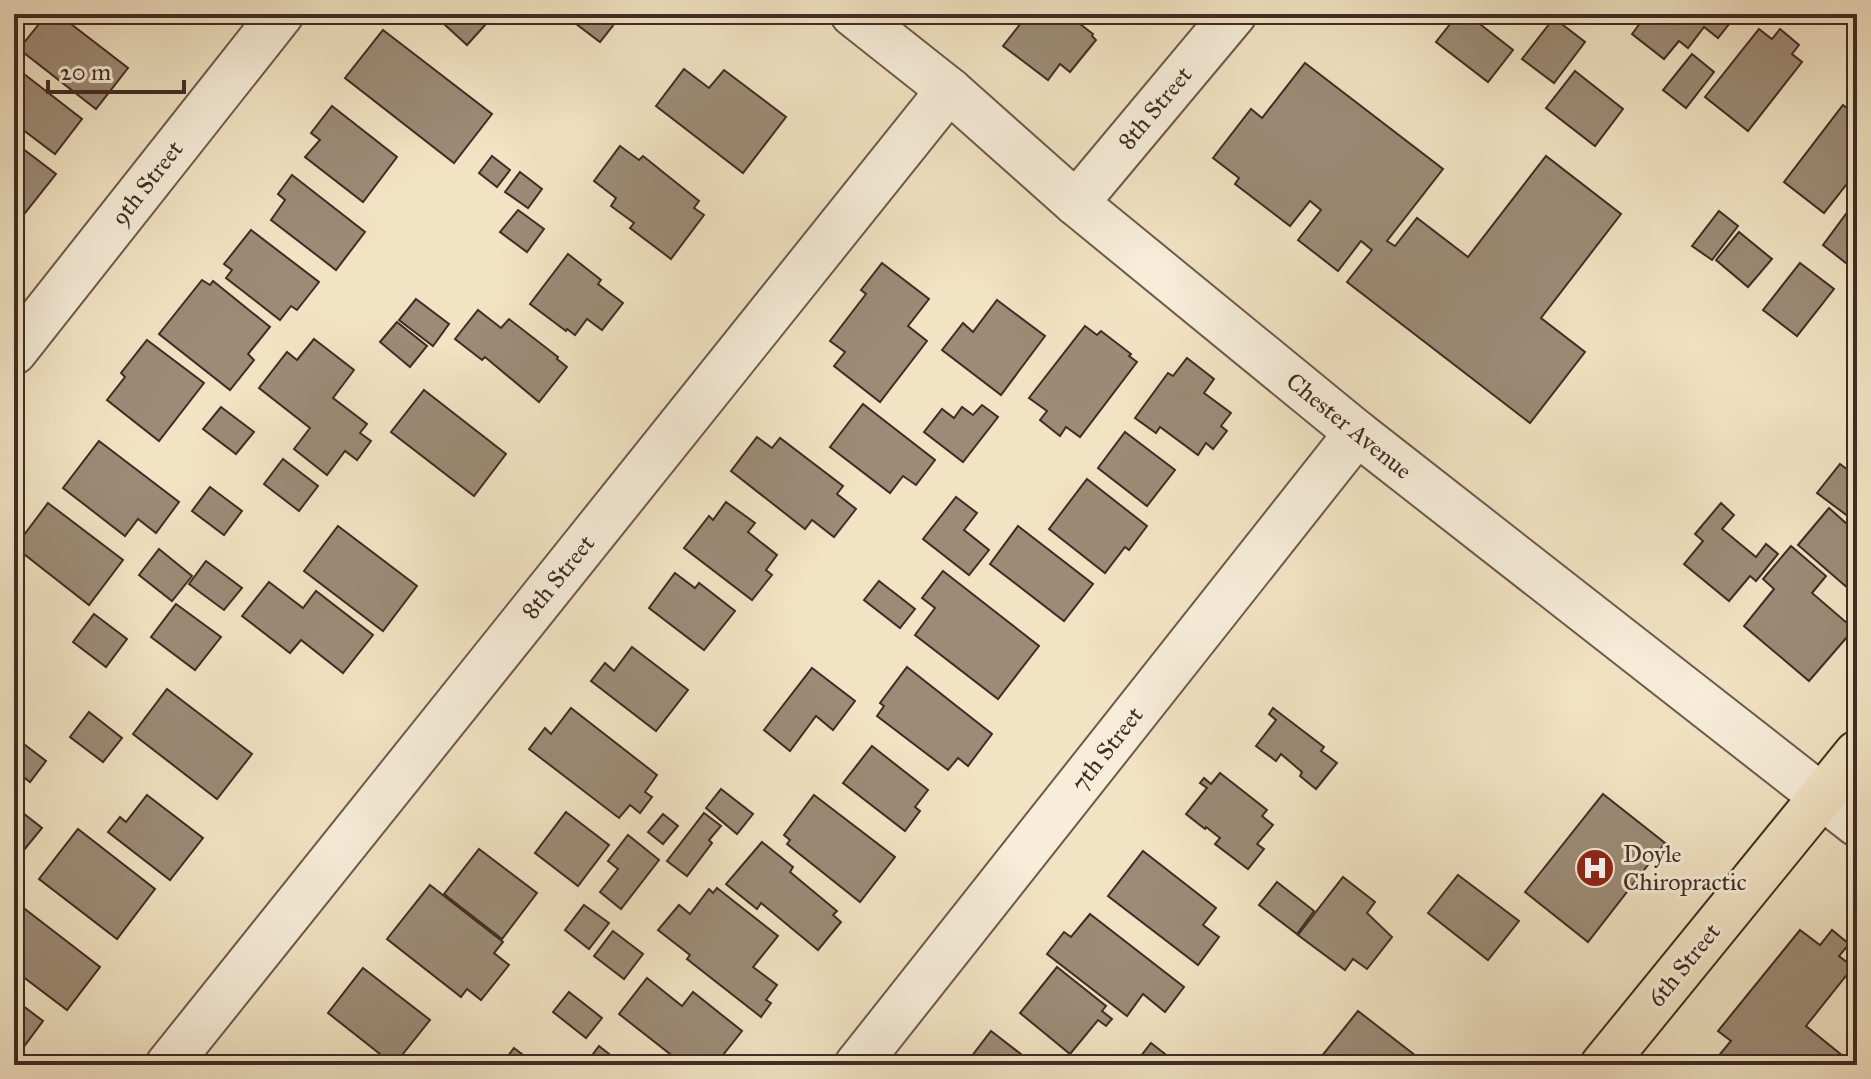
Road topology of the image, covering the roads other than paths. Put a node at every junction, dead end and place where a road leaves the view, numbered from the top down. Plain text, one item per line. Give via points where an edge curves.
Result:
1 (281, 14) edge
2 (853, 14) edge
3 (1234, 14) edge
4 (949, 90) junction
5 (1076, 203) junction
6 (14, 352) edge
7 (1357, 433) junction
8 (1857, 753) edge
9 (1822, 795) junction
10 (1857, 824) edge
11 (168, 1065) edge
12 (857, 1065) edge
13 (1603, 1065) edge

1 - 6 street, 9th Street
2 - 4 street, Chester Avenue
3 - 5 street, 8th Street
4 - 5 street, Chester Avenue
4 - 11 street, 8th Street
5 - 7 street, Chester Avenue
7 - 9 street, Chester Avenue
7 - 12 street, 7th Street
8 - 9 main road, 6th Street
9 - 10 street, Chester Avenue
9 - 13 main road, 6th Street

